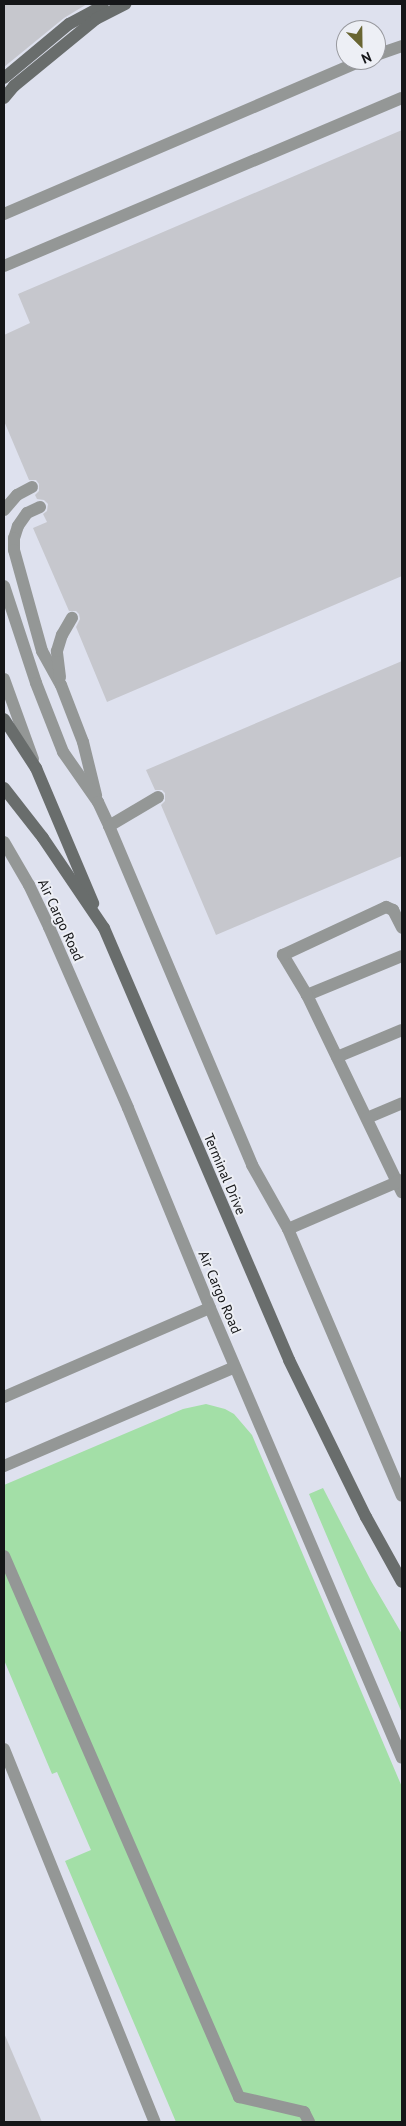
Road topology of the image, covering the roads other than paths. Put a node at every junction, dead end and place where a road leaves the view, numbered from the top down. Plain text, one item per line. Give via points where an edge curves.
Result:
1 (107, 4) edge
2 (125, 4) edge
3 (402, 46) edge
4 (386, 52) edge
5 (341, 70) edge
6 (4, 78) edge
7 (4, 98) edge
8 (402, 98) edge
9 (4, 214) edge
10 (4, 266) edge
11 (32, 487) dead end
12 (40, 507) dead end
13 (4, 510) edge
14 (4, 586) edge
15 (72, 618) dead end
16 (4, 679) edge
17 (62, 685) junction
18 (4, 719) edge
19 (36, 768) junction
20 (4, 788) edge
21 (158, 797) dead end
22 (98, 802) junction
23 (109, 826) junction
24 (4, 842) edge
25 (104, 928) junction
26 (402, 928) edge
27 (402, 956) edge
28 (307, 995) junction
29 (402, 1030) edge
30 (337, 1057) junction
31 (402, 1103) edge
32 (367, 1118) junction
33 (401, 1184) edge
34 (288, 1229) junction
35 (210, 1308) junction
36 (236, 1367) junction
37 (4, 1397) edge
38 (4, 1466) edge
39 (402, 1496) edge
40 (4, 1556) edge
41 (402, 1582) edge
42 (4, 1749) edge
43 (402, 1758) edge
44 (155, 2122) edge
45 (309, 2122) edge

1 - 6 main road via 69,24
2 - 7 main road via 96,19 14,86
3 - 4 street
5 - 9 street
8 - 10 street
11 - 13 street via 17,495
12 - 17 street via 27,514 18,526 14,550 42,651
14 - 22 street via 63,752
15 - 17 street via 57,651
16 - 19 street
17 - 22 street via 83,742
18 - 19 main road
19 - 25 main road
20 - 25 main road, Terminal Drive
21 - 23 street
22 - 23 street
23 - 34 street via 252,1164
24 - 35 street, Air Cargo Road via 49,927
25 - 41 main road, Terminal Drive via 289,1360 366,1517
26 - 28 street via 393,910 386,907 283,955
27 - 28 street
28 - 30 street
29 - 30 street
30 - 32 street
31 - 32 street
32 - 33 street
33 - 34 street
34 - 39 street
35 - 36 street, Air Cargo Road
35 - 37 street
36 - 38 street
36 - 43 street, Air Cargo Road
40 - 45 street via 239,2098 304,2112
42 - 44 street

